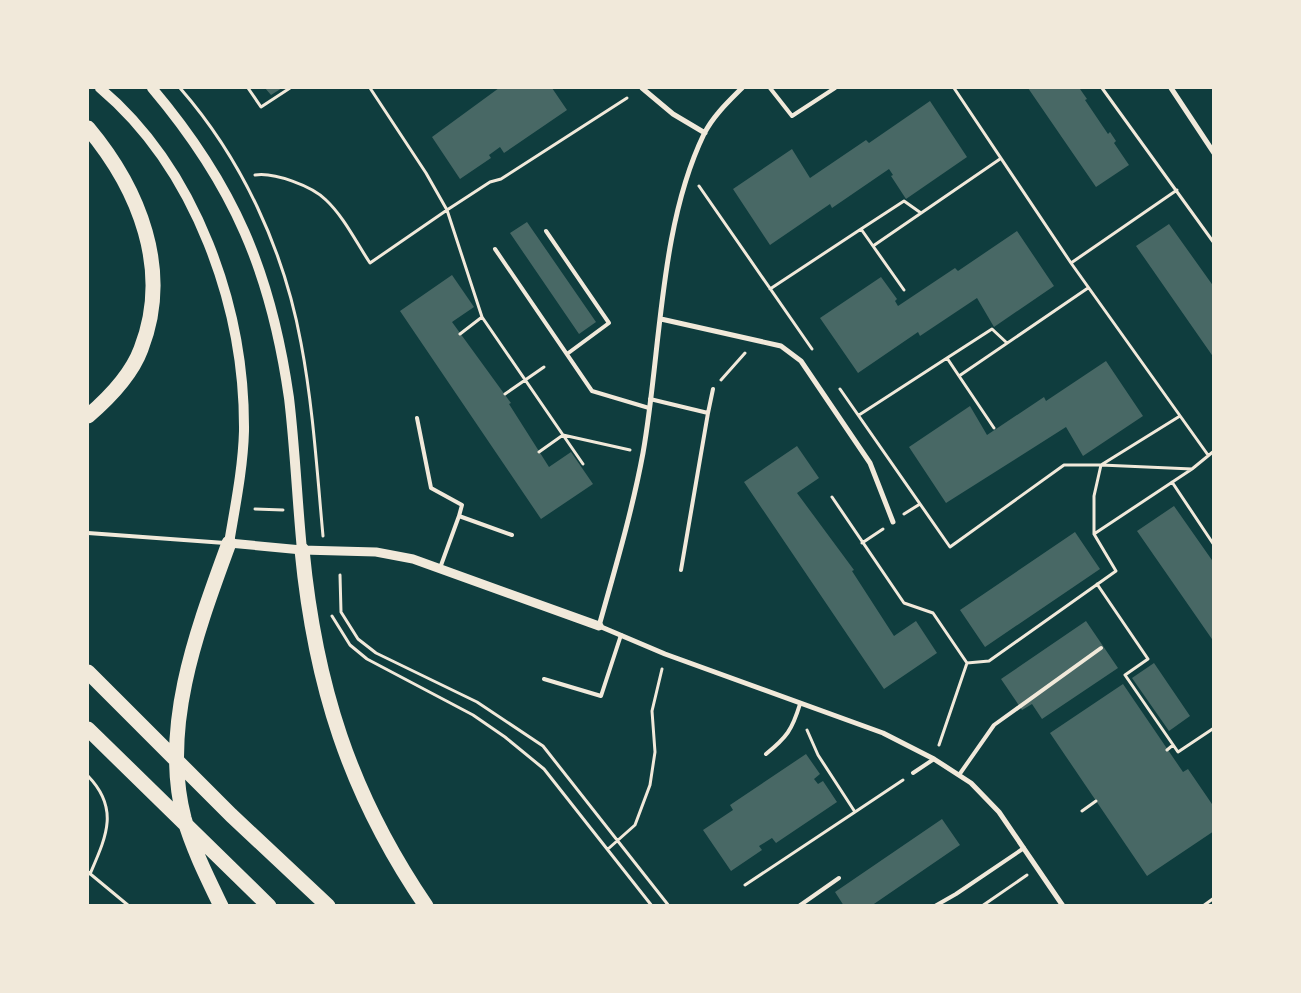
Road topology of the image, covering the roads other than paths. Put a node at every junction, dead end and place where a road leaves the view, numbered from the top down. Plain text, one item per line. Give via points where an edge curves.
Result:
1 (100, 88) edge
2 (152, 88) edge
3 (642, 88) edge
4 (742, 88) edge
5 (770, 88) edge
6 (835, 88) edge
7 (1171, 88) edge
8 (88, 128) edge
9 (704, 133) junction
10 (1214, 153) edge
11 (546, 231) dead end
12 (494, 248) dead end
13 (661, 319) junction
14 (567, 354) junction
15 (713, 389) road end
16 (650, 399) junction
17 (649, 408) junction
18 (708, 413) junction
19 (88, 416) edge
20 (417, 418) dead end
21 (459, 516) junction
22 (893, 522) dead end
23 (88, 534) edge
24 (512, 534) dead end
25 (229, 543) junction
26 (302, 550) junction
27 (440, 568) junction
28 (681, 570) dead end
29 (599, 626) junction
30 (621, 635) junction
31 (1101, 648) dead end
32 (88, 672) edge
33 (544, 679) dead end
34 (800, 704) junction
35 (88, 729) edge
36 (766, 754) dead end
37 (934, 759) junction
38 (912, 773) road end
39 (959, 775) junction
40 (1024, 848) junction
41 (839, 878) dead end
42 (221, 906) edge
43 (269, 906) edge
44 (328, 906) edge
45 (426, 906) edge
46 (799, 906) edge
47 (934, 906) edge
48 (1063, 906) edge

1 - 25 main road via 114,99 155,148 187,197 208,241 223,287 242,383 244,432
2 - 26 main road via 182,124 220,180 260,268 274,318 289,400
3 - 9 street via 673,114
4 - 9 street via 718,112
5 - 6 lane via 792,116
7 - 10 street
8 - 19 highway via 116,166 140,209 151,260 153,296 141,350 110,397
9 - 13 street via 688,171 674,229
11 - 14 lane via 609,323
12 - 14 lane
13 - 16 street
13 - 22 street via 781,346 800,361 870,463
14 - 17 lane via 592,391
15 - 18 lane
16 - 17 street
16 - 18 lane
17 - 29 street via 643,453
18 - 28 lane
20 - 21 lane via 431,488 462,505
21 - 24 lane
21 - 27 lane
23 - 25 lane
25 - 26 street
25 - 42 highway via 207,602 189,667 179,718 178,763 184,817 201,865
26 - 27 street via 376,552
26 - 45 highway via 306,599 319,668 338,735 372,815
27 - 29 street
29 - 30 street
30 - 33 lane via 601,696
30 - 34 street
31 - 39 lane via 994,724
32 - 44 highway via 231,815
34 - 36 lane via 787,737
34 - 37 street via 883,733
35 - 43 highway
37 - 38 lane
37 - 39 street
39 - 40 street via 999,812
40 - 47 lane
40 - 48 street
41 - 46 lane

